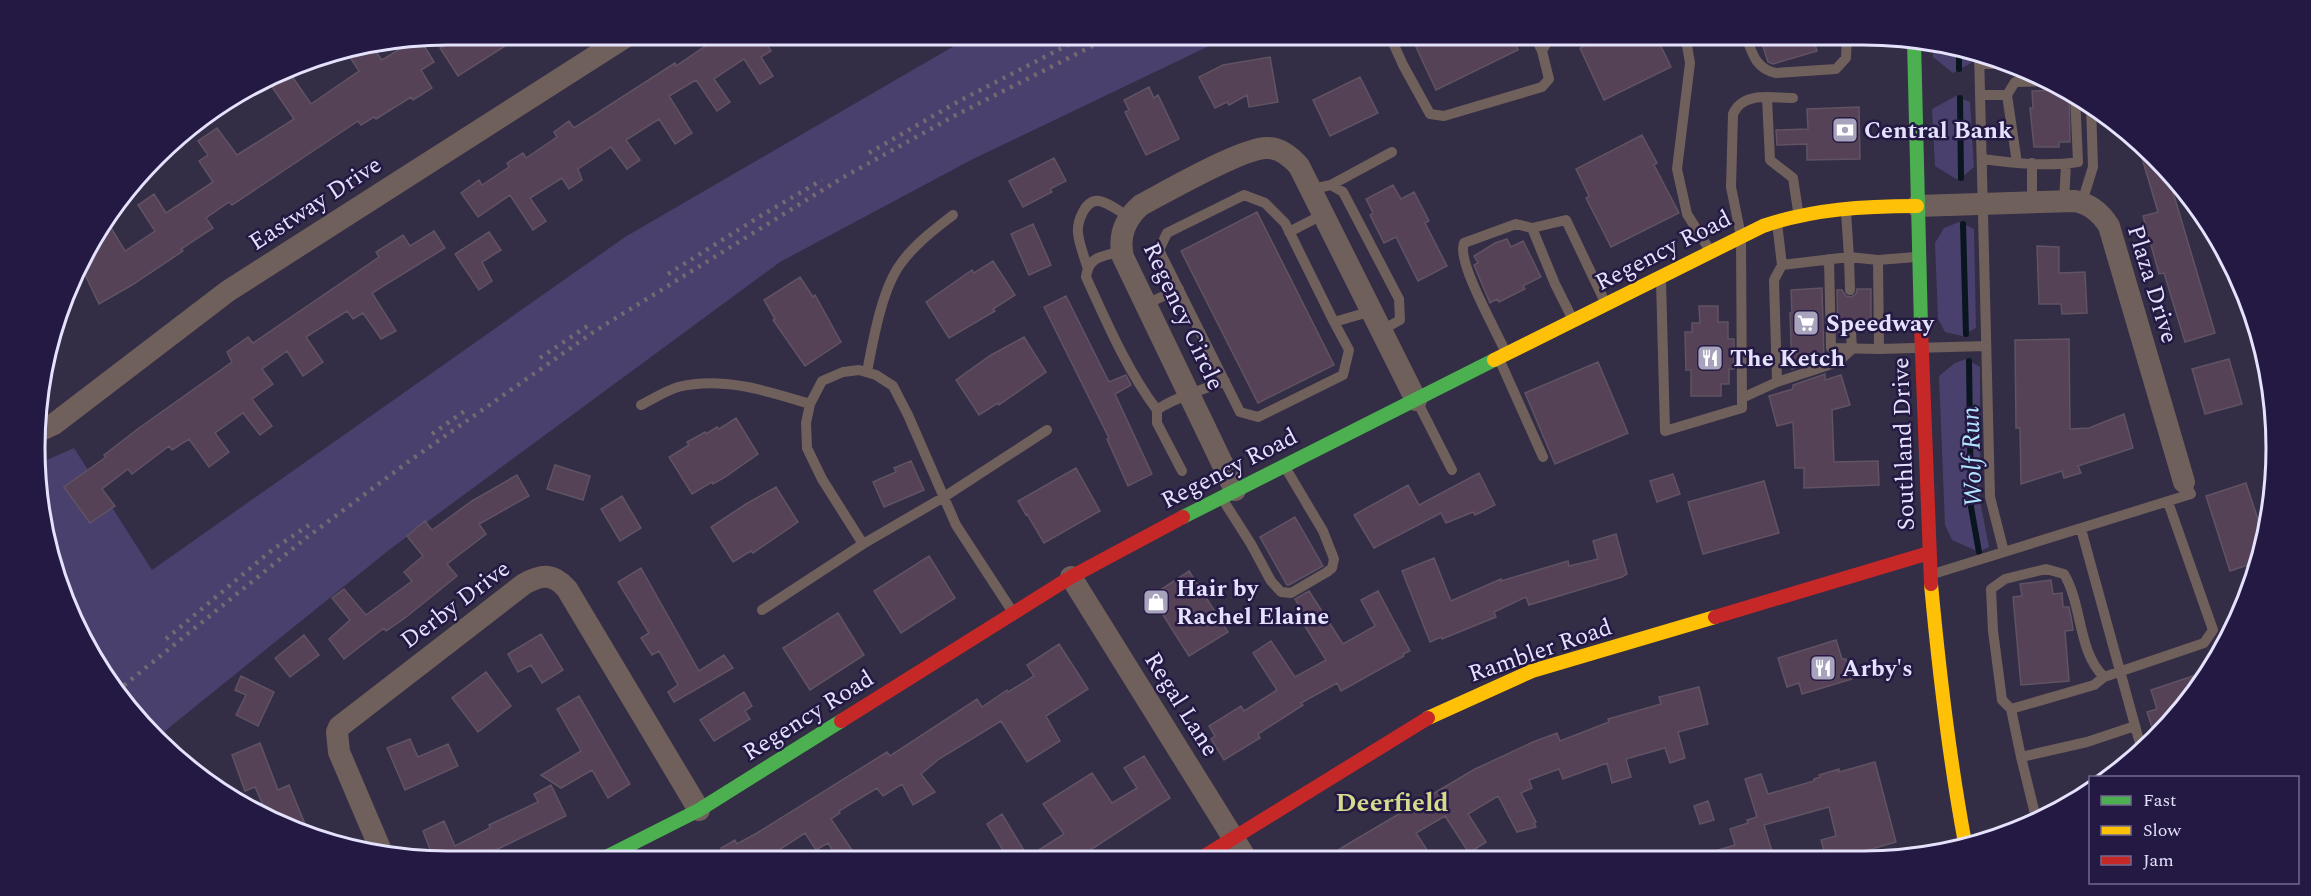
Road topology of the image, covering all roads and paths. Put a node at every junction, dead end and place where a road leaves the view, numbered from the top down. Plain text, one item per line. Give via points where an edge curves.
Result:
1 (613, 45) edge
2 (1394, 45) edge
3 (1539, 45) edge
4 (1545, 45) edge
5 (1687, 45) edge
6 (1749, 45) edge
7 (1847, 45) edge
8 (1914, 48) edge
9 (1542, 51) junction
10 (1979, 64) joint
11 (1985, 64) edge
12 (2028, 81) edge
13 (2007, 94) junction
14 (1980, 95) junction
15 (1767, 98) junction
16 (1793, 98) dead end
17 (2075, 106) edge
18 (2091, 116) edge
19 (1392, 152) dead end
20 (1982, 159) junction
21 (2017, 163) junction
22 (2032, 163) junction
23 (2066, 164) junction
24 (1321, 187) junction
25 (2032, 202) junction
26 (2073, 202) junction
27 (1982, 204) junction
28 (1917, 206) junction
29 (1846, 207) junction
30 (1324, 214) junction
31 (1799, 214) junction
32 (953, 215) dead end
33 (1129, 217) junction
34 (1777, 220) junction
35 (1532, 228) junction
36 (1289, 232) junction
37 (1742, 236) junction
38 (1122, 251) junction
39 (1711, 252) junction
40 (1849, 257) junction
41 (1920, 257) junction
42 (1829, 259) junction
43 (1878, 260) junction
44 (1782, 265) junction
45 (1088, 266) junction
46 (1661, 277) junction
47 (1179, 289) junction
48 (1850, 290) dead end
49 (1146, 304) junction
50 (1606, 304) junction
51 (1377, 321) junction
52 (1574, 321) junction
53 (1334, 322) junction
54 (1851, 331) dead end
55 (1986, 346) junction
56 (1923, 347) junction
57 (1852, 349) junction
58 (1879, 349) junction
59 (1503, 356) junction
60 (867, 372) junction
61 (1225, 381) junction
62 (1777, 382) junction
63 (1190, 396) junction
64 (1742, 398) junction
65 (1416, 400) junction
66 (810, 404) junction
67 (641, 405) dead end
68 (1157, 411) junction
69 (46, 428) edge
70 (1047, 430) dead end
71 (1543, 457) dead end
72 (1285, 466) junction
73 (1452, 470) dead end
74 (1182, 471) dead end
75 (2184, 482) joint
76 (1228, 494) junction
77 (944, 497) junction
78 (2168, 501) junction
79 (2081, 528) junction
80 (863, 544) junction
81 (2004, 552) junction
82 (1929, 553) junction
83 (1930, 575) junction
84 (1071, 577) junction
85 (762, 610) dead end
86 (1014, 613) junction
87 (2120, 671) junction
88 (2104, 677) junction
89 (2011, 709) junction
90 (2135, 726) junction
91 (2139, 741) edge
92 (2021, 757) junction
93 (699, 810) junction
94 (2035, 812) edge
95 (1233, 838) junction
96 (1964, 838) edge
97 (379, 845) edge
98 (618, 851) edge
99 (1212, 851) edge
100 (1241, 851) edge

1 - 69 street, Eastway Drive via 236,286
2 - 9 lane via 1430,114 1443,117 1542,87 1549,79
3 - 9 lane
4 - 9 lane
5 - 39 lane via 1690,63 1677,169 1687,214
6 - 7 lane via 1758,66 1776,73 1836,69 1846,58
8 - 28 street, Southland Drive
10 - 11 lane
10 - 14 lane
12 - 13 lane via 2014,81
13 - 14 lane
13 - 21 lane
14 - 20 lane
15 - 16 lane
15 - 31 lane via 1770,160 1795,182
15 - 37 lane via 1749,98 1732,114 1731,188
17 - 23 lane via 2078,162
18 - 26 lane via 2093,167
19 - 24 lane
20 - 21 lane
20 - 27 lane
21 - 22 lane
22 - 23 lane
22 - 25 lane
23 - 26 lane
24 - 30 street, Regency Circle
24 - 33 street, Regency Circle via 1293,159 1269,148 1256,148 1141,205
24 - 51 lane via 1343,192 1400,299 1400,320
25 - 26 street
25 - 27 street
26 - 75 street, Plaza Drive via 2097,211 2109,226
27 - 28 street
27 - 55 lane
28 - 29 street, Regency Road
28 - 41 street, Southland Drive
29 - 31 street, Regency Road
29 - 40 lane
30 - 36 lane
30 - 51 street, Regency Circle
31 - 34 street, Regency Road
32 - 60 lane via 911,250 892,276
33 - 38 street, Regency Circle
33 - 45 lane via 1098,200 1090,203 1083,212 1078,232
34 - 37 street, Regency Road
34 - 44 lane
35 - 50 lane via 1566,220
35 - 52 lane
35 - 59 lane via 1516,224 1464,243 1461,250
36 - 47 lane via 1265,202 1244,195 1167,233 1159,250
36 - 53 lane
37 - 39 street, Regency Road
37 - 64 lane
38 - 45 lane via 1093,260
38 - 49 street, Regency Circle
39 - 46 street, Regency Road
40 - 42 lane
40 - 43 lane
40 - 48 lane
41 - 43 lane
41 - 56 street, Southland Drive
42 - 44 lane
42 - 57 lane via 1831,348
43 - 58 lane
44 - 62 lane via 1774,280
45 - 68 lane via 1086,277 1114,340
46 - 50 street, Regency Road
46 - 64 lane via 1665,431 1742,408
47 - 49 lane
47 - 61 lane
49 - 63 street, Regency Circle
50 - 52 street, Regency Road
51 - 53 lane
51 - 65 street, Regency Circle
52 - 59 street, Regency Road
53 - 61 lane via 1349,350 1343,375 1258,417 1240,412
54 - 57 lane
55 - 56 lane
55 - 81 lane via 1990,497
56 - 58 lane
56 - 82 street, Southland Drive
57 - 58 lane
57 - 62 lane via 1838,362
59 - 65 street, Regency Road
59 - 71 lane
60 - 66 lane via 843,372 822,381
60 - 77 lane via 893,386
61 - 63 lane
62 - 64 lane
63 - 68 lane via 1167,403
63 - 76 street, Regency Circle
65 - 72 street, Regency Road
65 - 73 lane
66 - 67 lane via 772,392 706,383 677,388
66 - 80 lane via 807,448
68 - 74 lane via 1157,423
70 - 77 lane
72 - 76 street, Regency Road
72 - 76 lane via 1323,531 1334,559 1328,572 1291,593 1281,592 1271,581
75 - 78 lane via 2191,494
76 - 84 street, Regency Road
77 - 80 lane
77 - 86 lane via 956,525
78 - 79 lane
78 - 87 lane via 2213,630 2204,643
79 - 81 lane
79 - 87 lane
80 - 85 lane
81 - 83 lane
82 - 83 street, Southland Drive
82 - 95 street, Rambler Road via 1532,671 1424,720
83 - 96 street, Southland Drive via 1940,682
84 - 86 street, Regency Road
84 - 95 street, Regal Lane
86 - 93 street, Regency Road
87 - 88 lane
87 - 90 lane
88 - 89 lane via 2094,685
88 - 89 lane via 2093,666 2072,588 2064,574 2046,569 2005,579 1991,589 1991,607 2002,700
89 - 92 lane
90 - 91 lane
90 - 92 lane
92 - 94 lane
93 - 97 street, Derby Drive via 567,589 554,576 545,575 524,584 339,727 339,752
93 - 98 street, Regency Road
95 - 99 street, Rambler Road
95 - 100 street, Regal Lane

